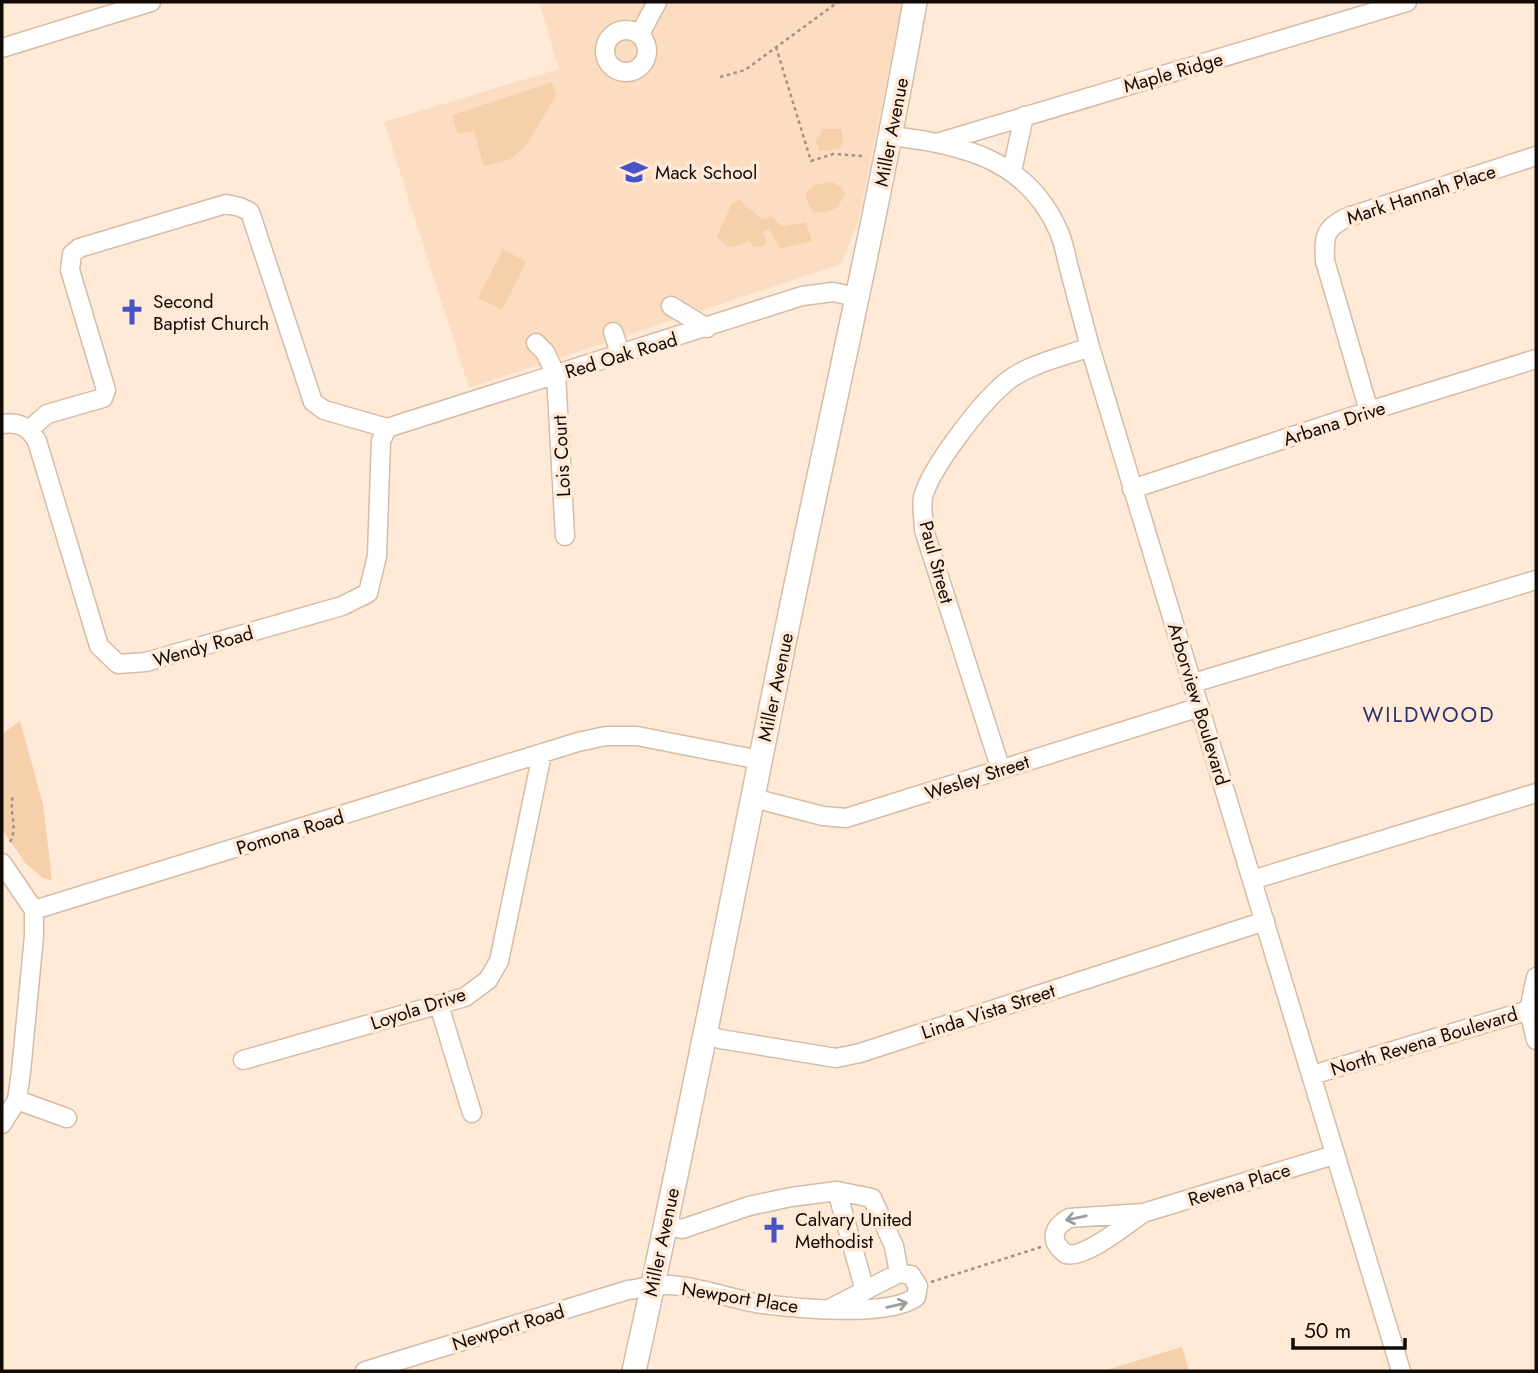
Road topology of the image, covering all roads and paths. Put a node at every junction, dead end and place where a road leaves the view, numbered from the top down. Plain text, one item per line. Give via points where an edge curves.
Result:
1 (151, 2) edge
2 (657, 2) edge
3 (838, 2) edge
4 (915, 2) edge
5 (1407, 2) edge
6 (640, 34) dead end
7 (776, 47) junction
8 (2, 48) edge
9 (720, 77) dead end
10 (1024, 116) junction
11 (891, 136) junction
12 (940, 142) junction
13 (862, 156) dead end
14 (1536, 156) edge
15 (1012, 172) junction
16 (856, 297) junction
17 (671, 306) dead end
18 (707, 328) junction
19 (613, 332) dead end
20 (536, 344) dead end
21 (1090, 347) junction
22 (621, 355) junction
23 (1536, 359) edge
24 (556, 375) junction
25 (1369, 411) junction
26 (2, 424) edge
27 (387, 428) junction
28 (30, 429) junction
29 (1132, 489) junction
30 (565, 536) dead end
31 (1536, 580) edge
32 (1193, 682) junction
33 (1200, 707) junction
34 (542, 754) junction
35 (760, 760) junction
36 (1001, 770) junction
37 (1536, 793) edge
38 (15, 794) dead end
39 (753, 798) junction
40 (10, 842) dead end
41 (2, 863) edge
42 (1252, 880) junction
43 (34, 910) junction
44 (1265, 921) junction
45 (1536, 977) edge
46 (439, 1005) junction
47 (1533, 1009) edge
48 (706, 1034) junction
49 (1536, 1040) edge
50 (243, 1060) dead end
51 (1311, 1075) junction
52 (16, 1100) junction
53 (471, 1113) dead end
54 (67, 1118) dead end
55 (2, 1124) edge
56 (1334, 1155) junction
57 (837, 1191) junction
58 (1143, 1213) dead end
59 (665, 1225) junction
60 (1043, 1246) dead end
61 (899, 1273) junction
62 (651, 1286) junction
63 (918, 1286) junction
64 (865, 1291) junction
65 (830, 1309) junction
66 (365, 1371) edge
67 (634, 1371) edge
68 (1401, 1371) edge

1 - 8 street
2 - 6 street
3 - 7 path
4 - 11 main road, Miller Avenue
5 - 10 street, Maple Ridge
7 - 9 path via 745,70
7 - 13 path via 811,161 833,154
10 - 12 street, Maple Ridge
10 - 15 street
11 - 12 street, Arborview Boulevard
11 - 16 main road, Miller Avenue
12 - 15 street, Arborview Boulevard
14 - 25 street, Mark Hannah Place via 1332,224 1324,239 1325,261
15 - 21 street, Arborview Boulevard via 1032,188 1060,234
16 - 18 street, Red Oak Road via 820,292
16 - 35 main road, Miller Avenue
17 - 18 street
18 - 22 street, Red Oak Road
19 - 22 street
20 - 24 street
21 - 29 street, Arborview Boulevard
21 - 36 street, Paul Street via 1006,382 937,467 923,499 924,530
22 - 24 street, Red Oak Road
23 - 25 street, Arbana Drive
24 - 27 street, Red Oak Road
24 - 30 street, Lois Court
25 - 29 street, Arbana Drive
26 - 28 street
27 - 28 street, Wendy Road via 381,441 377,556 368,593 342,606 146,662 118,664 99,646
27 - 28 street via 324,410 313,402 250,212 226,204 79,248 72,254 70,270 106,390 103,398 47,414
29 - 32 street, Arborview Boulevard
31 - 32 street
32 - 33 street, Arborview Boulevard
33 - 36 street, Wesley Street
33 - 42 street, Arborview Boulevard
34 - 35 street, Pomona Road via 606,736 637,736
34 - 43 street, Pomona Road
34 - 46 street, Loyola Drive via 499,961 488,980 465,997
35 - 39 main road, Miller Avenue
36 - 39 street, Wesley Street via 846,818
37 - 42 street
38 - 40 path via 11,801 15,834
39 - 48 main road, Miller Avenue
41 - 43 street
42 - 44 street, Arborview Boulevard
43 - 52 street
44 - 48 street, Linda Vista Street via 836,1058
44 - 51 street, Arborview Boulevard
45 - 47 street
46 - 50 street, Loyola Drive
46 - 53 street
47 - 49 street
47 - 51 street, North Revena Boulevard
48 - 59 main road, Miller Avenue
51 - 56 street, Arborview Boulevard
52 - 54 street
52 - 55 street
56 - 58 street, Revena Place
56 - 68 street, Arborview Boulevard
57 - 59 street via 749,1206 682,1229
57 - 61 street via 872,1198 894,1246
57 - 64 street
59 - 62 main road, Miller Avenue
60 - 63 path
61 - 63 street via 911,1275
61 - 64 street
62 - 65 street, Newport Place via 672,1285 757,1303
62 - 66 street, Newport Road
62 - 67 main road, Miller Avenue
65 -> 63 street, Newport Place via 906,1304 916,1297
64 - 65 street

